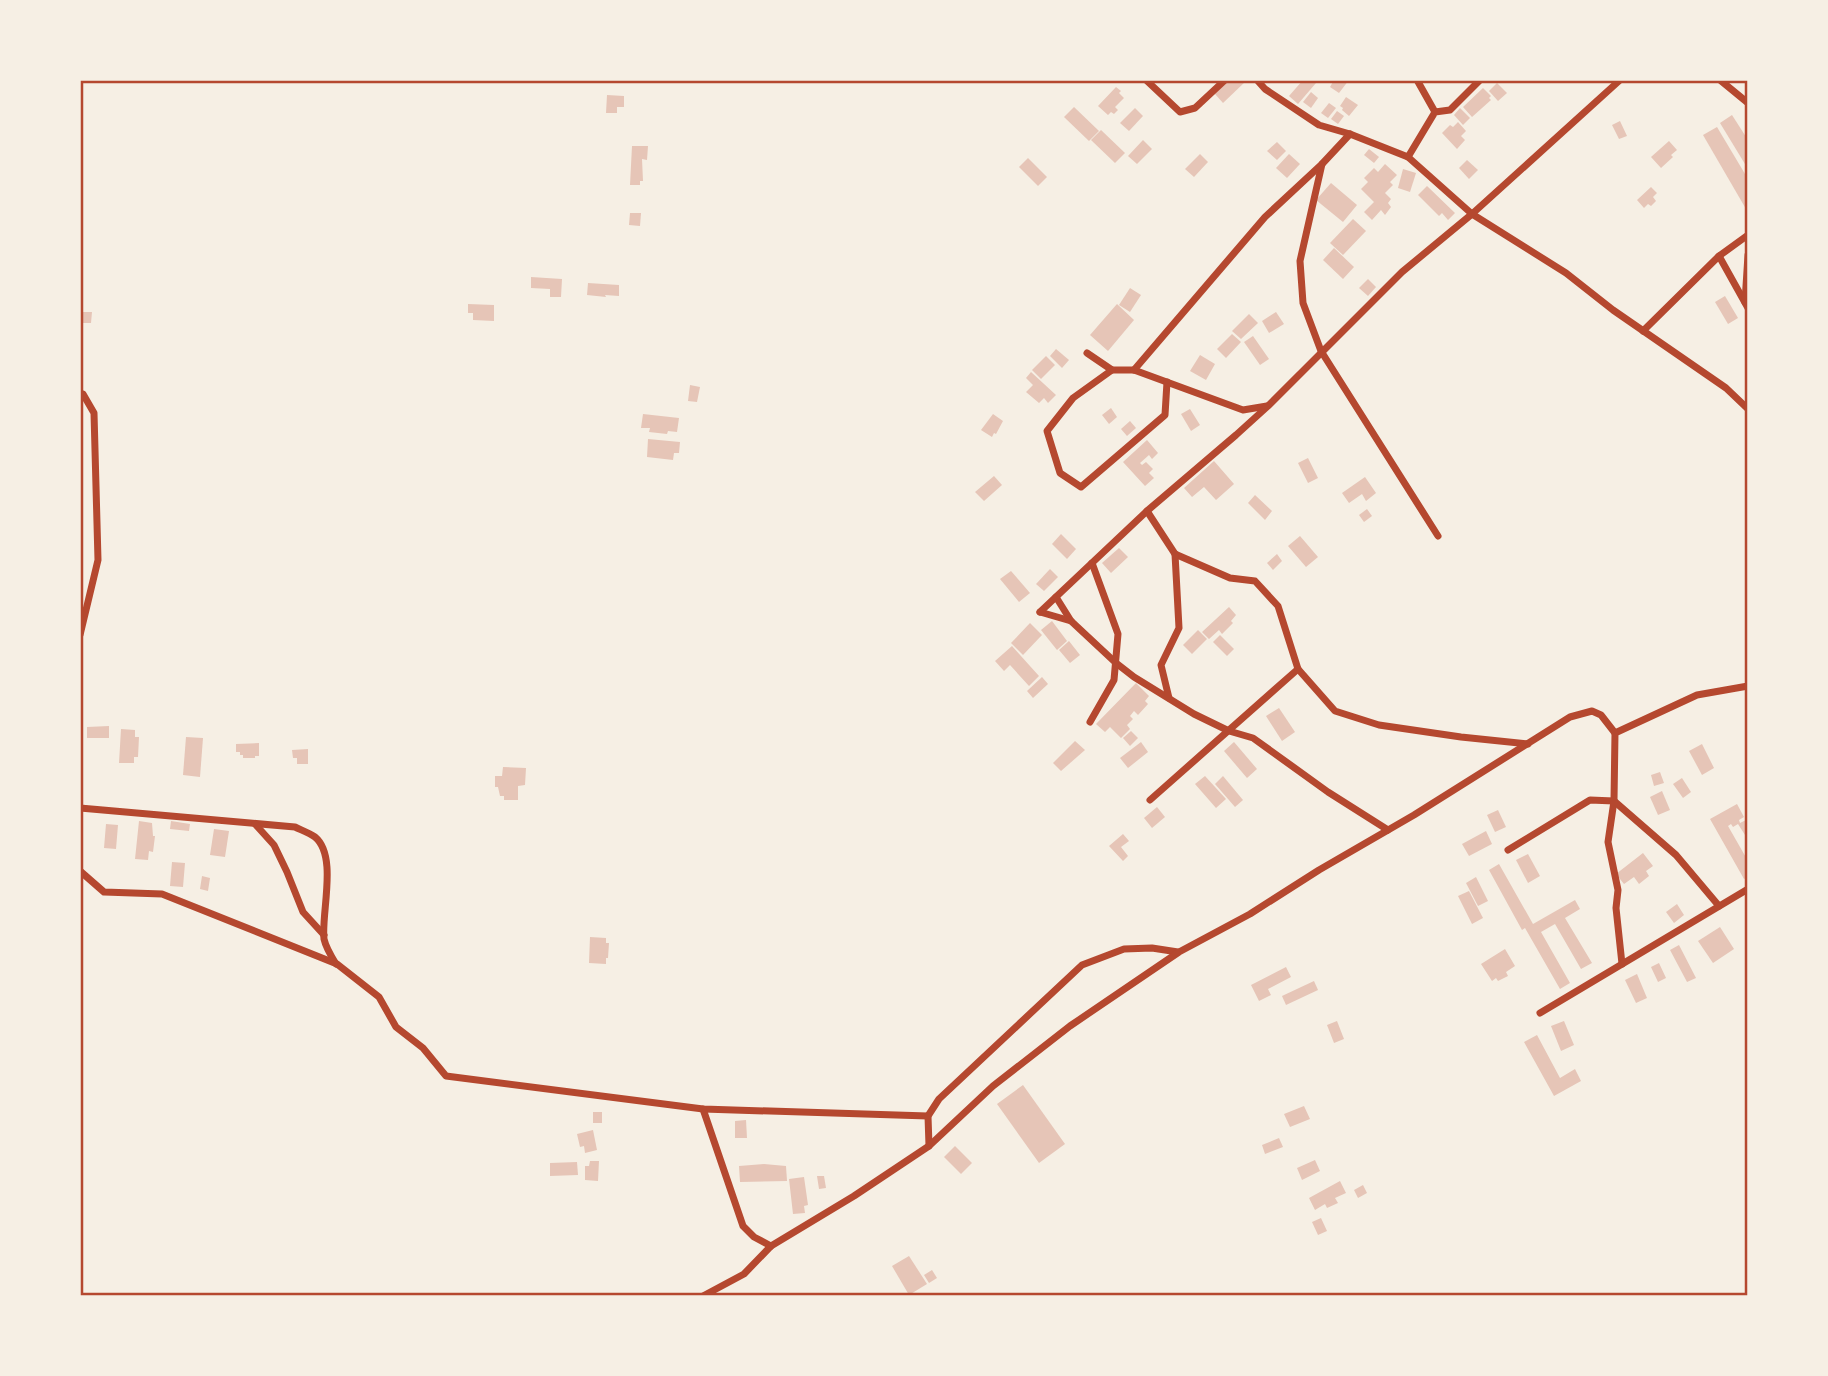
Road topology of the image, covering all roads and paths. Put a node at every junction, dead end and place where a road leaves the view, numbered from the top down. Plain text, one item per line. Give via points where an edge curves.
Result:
1 (1146, 80) edge
2 (1224, 80) edge
3 (1257, 80) edge
4 (1417, 80) edge
5 (1480, 80) edge
6 (1620, 80) edge
7 (1720, 80) edge
8 (1748, 103) edge
9 (1435, 112) junction
10 (1350, 134) junction
11 (1408, 157) junction
12 (1322, 164) junction
13 (1472, 214) junction
14 (1748, 235) edge
15 (1748, 255) edge
16 (1719, 256) junction
17 (1746, 305) edge
18 (1643, 331) junction
19 (1321, 351) junction
20 (1087, 354) dead end
21 (1112, 370) junction
22 (1134, 370) junction
23 (1167, 382) junction
24 (80, 394) edge
25 (1268, 406) junction
26 (1748, 409) edge
27 (1147, 511) junction
28 (1438, 536) dead end
29 (1175, 554) junction
30 (1092, 564) junction
31 (1056, 597) junction
32 (1070, 621) junction
33 (80, 635) edge
34 (1116, 663) junction
35 (1298, 669) junction
36 (1748, 686) edge
37 (1169, 698) junction
38 (1090, 722) dead end
39 (1229, 731) junction
40 (1615, 733) junction
41 (1529, 744) junction
42 (1150, 800) dead end
43 (1614, 801) junction
44 (80, 808) edge
45 (255, 824) junction
46 (1388, 830) junction
47 (1508, 850) dead end
48 (80, 871) edge
49 (1748, 889) edge
50 (1719, 906) junction
51 (324, 936) junction
52 (1179, 952) junction
53 (337, 964) junction
54 (1622, 964) junction
55 (1540, 1013) dead end
56 (703, 1109) junction
57 (928, 1116) junction
58 (929, 1146) junction
59 (771, 1246) junction
60 (703, 1296) edge

1 - 2 street via 1180,112 1195,108
3 - 10 street via 1319,125
4 - 9 street
5 - 9 street via 1450,110
6 - 13 street
7 - 8 street
9 - 11 street
10 - 11 street
10 - 12 street
11 - 13 street
12 - 19 street via 1300,261 1303,303
12 - 22 street via 1265,217
13 - 18 street via 1566,273
13 - 19 street via 1402,272
14 - 16 street
15 - 17 street
16 - 17 street
16 - 18 street
18 - 26 street via 1726,388
19 - 25 street
19 - 28 street
20 - 21 street
21 - 22 street
21 - 23 street via 1073,398 1047,431 1060,473 1081,487 1165,415
22 - 23 street
23 - 25 street via 1243,410
24 - 33 street via 94,413 98,560
25 - 27 street
27 - 29 street
27 - 30 street
29 - 35 street via 1230,578 1255,581 1278,606
29 - 37 street via 1179,628 1161,665
30 - 31 street
30 - 34 street via 1118,634
31 - 32 street
31 - 32 street via 1040,612
32 - 34 street
34 - 37 street
34 - 38 street via 1114,680
35 - 39 street
35 - 41 street via 1335,711 1380,725
36 - 40 street via 1697,695
37 - 39 street
39 - 42 street
39 - 46 street via 1253,738
40 - 41 street via 1592,710 1570,717
40 - 43 street
41 - 46 street
43 - 47 street via 1590,800
43 - 50 street via 1676,855
43 - 54 street via 1608,842 1618,890
44 - 45 street
45 - 51 street via 274,845 303,912
45 - 51 street via 295,827 317,839 327,860
46 - 52 street
48 - 53 street via 104,892 163,894
49 - 50 street
50 - 54 street
51 - 53 street
52 - 57 street via 1124,950 1082,965 939,1099
52 - 58 street via 993,1086
53 - 56 street via 379,997 396,1027 423,1048 446,1076
54 - 55 street
56 - 57 street
56 - 59 street via 743,1226
57 - 58 street
58 - 59 street
59 - 60 street via 744,1274

